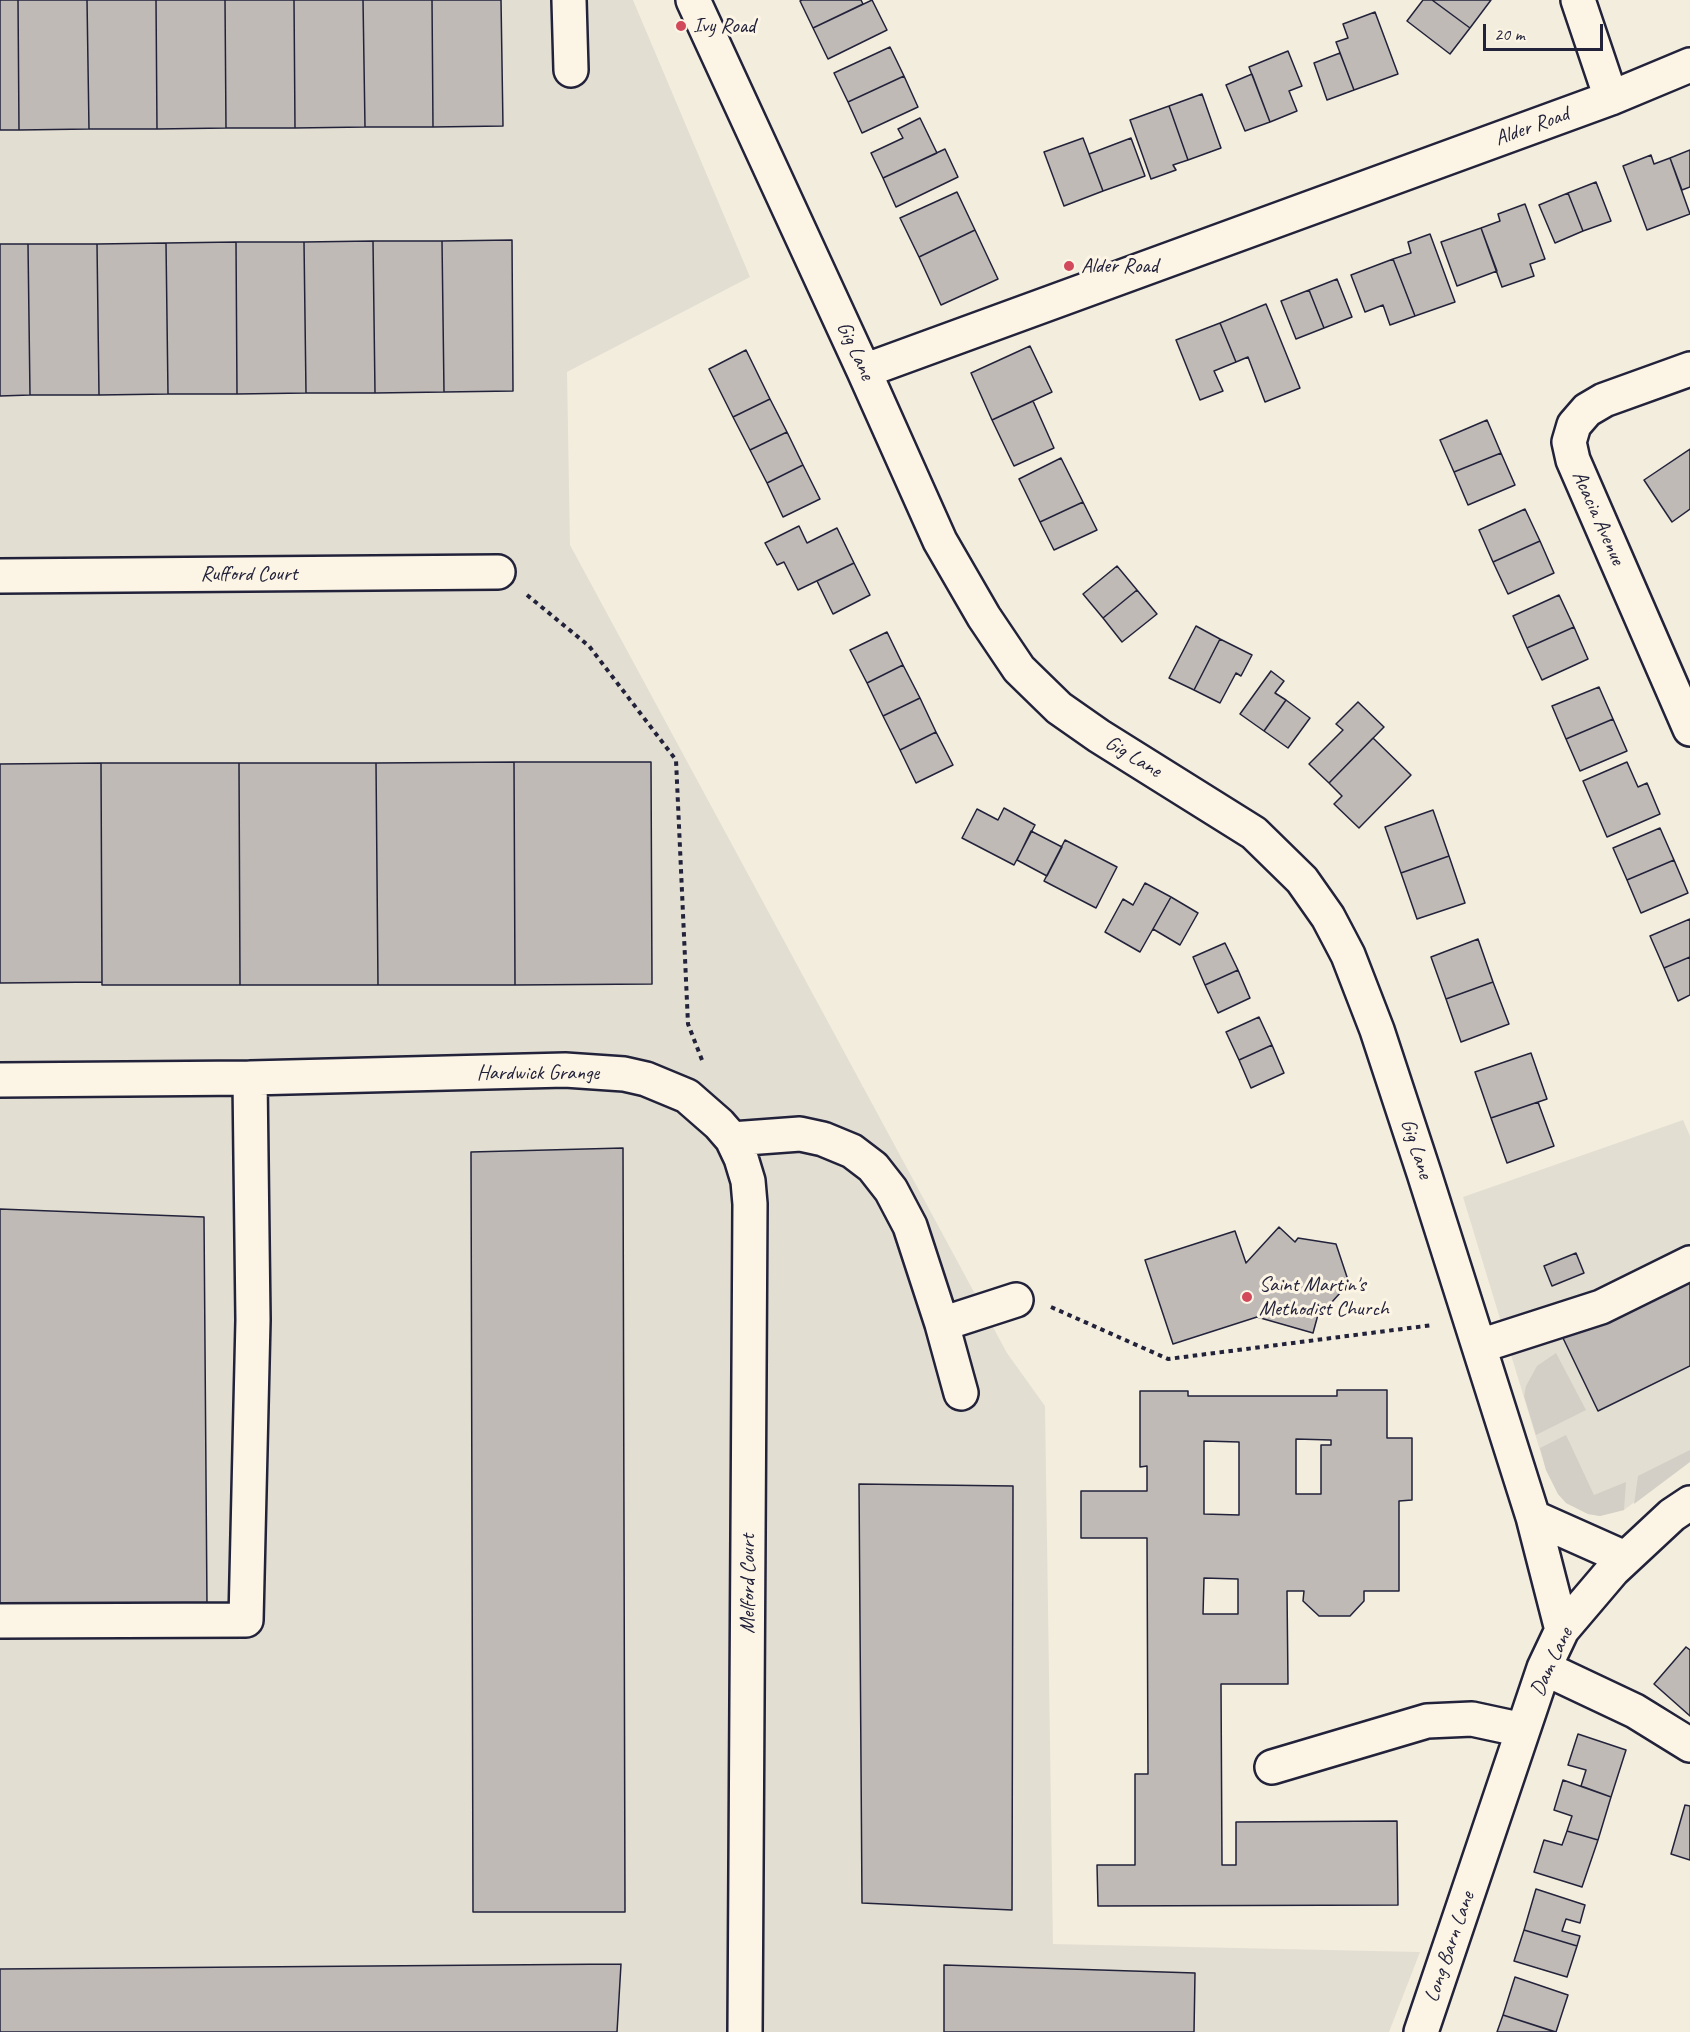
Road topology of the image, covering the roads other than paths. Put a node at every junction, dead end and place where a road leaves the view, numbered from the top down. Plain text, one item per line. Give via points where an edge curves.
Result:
1 (569, 0) edge
2 (693, 0) edge
3 (1578, 0) edge
4 (1690, 65) edge
5 (571, 70) dead end
6 (1611, 98) junction
7 (1690, 369) edge
8 (864, 371) junction
9 (498, 572) road end
10 (0, 576) edge
11 (1690, 729) edge
12 (250, 1078) junction
13 (0, 1080) edge
14 (732, 1139) junction
15 (1690, 1263) edge
16 (1016, 1300) road end
17 (942, 1324) junction
18 (1476, 1333) junction
19 (961, 1393) dead end
20 (1690, 1503) edge
21 (1533, 1517) junction
22 (1626, 1558) junction
23 (0, 1621) edge
24 (1563, 1630) junction
25 (1544, 1668) junction
26 (1523, 1731) junction
27 (1690, 1745) edge
28 (1272, 1767) dead end
29 (1478, 1862) joint
30 (745, 2032) edge
31 (1421, 2032) edge

1 - 5 street
2 - 8 street, Gig Lane
3 - 6 street
4 - 6 street, Alder Road
6 - 8 street, Alder Road
7 - 11 street, Acacia Avenue via 1604,400 1587,410 1574,425 1569,442 1573,460
8 - 18 street, Gig Lane via 940,541 1019,669 1059,708 1099,736 1254,833 1302,880 1328,917 1348,955 1377,1030
9 - 10 street, Rufford Court
12 - 13 street, Hardwick Grange
12 - 14 street, Hardwick Grange via 565,1070 624,1074 646,1078 687,1096
12 - 23 street via 253,1320 246,1620
14 - 17 street via 800,1134 823,1138 852,1151 873,1167 891,1190 910,1226
14 - 30 street, Melford Court via 744,1165 750,1204
15 - 18 street via 1601,1307
16 - 17 street
17 - 19 street
18 - 21 street, Gig Lane
20 - 22 street, Dam Lane
21 - 22 street
21 - 24 street, Gig Lane
22 - 24 street, Dam Lane
24 - 25 street, Dam Lane
25 - 26 street, Dam Lane
25 - 27 street via 1635,1711
26 - 28 street via 1472,1719 1427,1721
26 - 29 street, Dam Lane
29 - 31 street, Long Barn Lane

